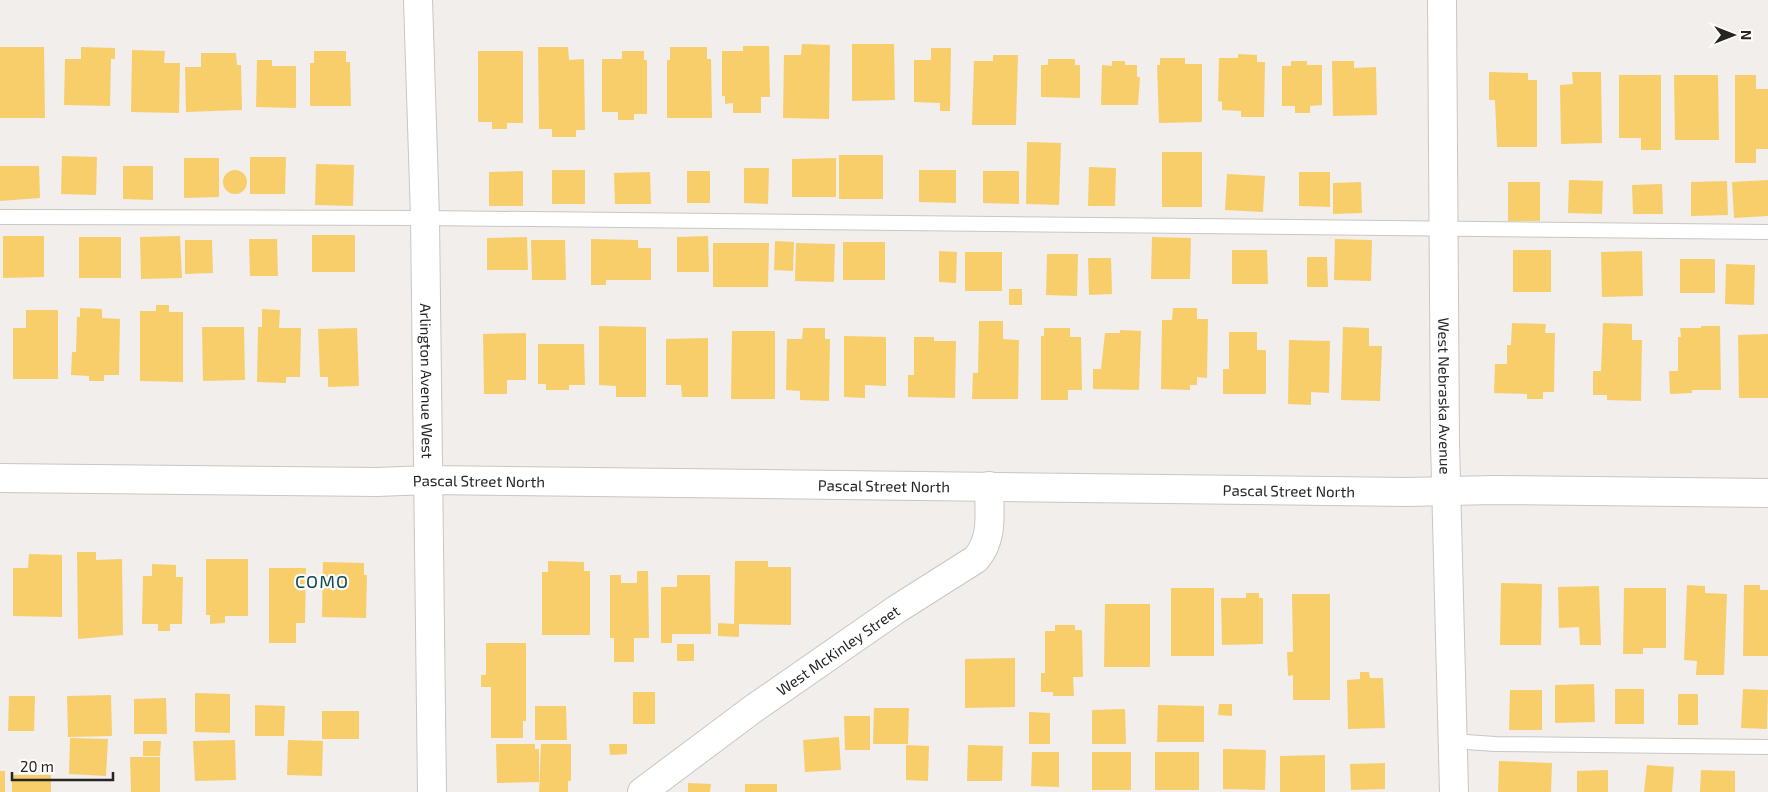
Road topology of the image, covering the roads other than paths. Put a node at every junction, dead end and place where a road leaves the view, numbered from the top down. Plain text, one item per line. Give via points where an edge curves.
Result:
1 (418, 0) edge
2 (1442, 0) edge
3 (0, 217) edge
4 (425, 218) junction
5 (1443, 228) junction
6 (1768, 232) edge
7 (0, 478) edge
8 (429, 480) junction
9 (989, 486) junction
10 (1446, 490) junction
11 (1768, 493) edge
12 (1452, 741) junction
13 (1768, 747) edge
14 (432, 792) edge
15 (642, 792) edge
16 (1454, 792) edge

1 - 4 street, Arlington Avenue West
2 - 5 street, West Nebraska Avenue
3 - 4 lane
4 - 5 lane
4 - 8 street, Arlington Avenue West
5 - 6 lane
5 - 10 street, West Nebraska Avenue
7 - 8 street, Pascal Street North
8 - 9 street, Pascal Street North
8 - 14 street, Arlington Avenue West
9 - 10 street, Pascal Street North
9 - 15 street, West McKinley Street via 989,536 986,548 976,558 760,704
10 - 11 street, Pascal Street North
10 - 12 street, West Nebraska Avenue
12 - 13 lane
12 - 16 street, West Nebraska Avenue

